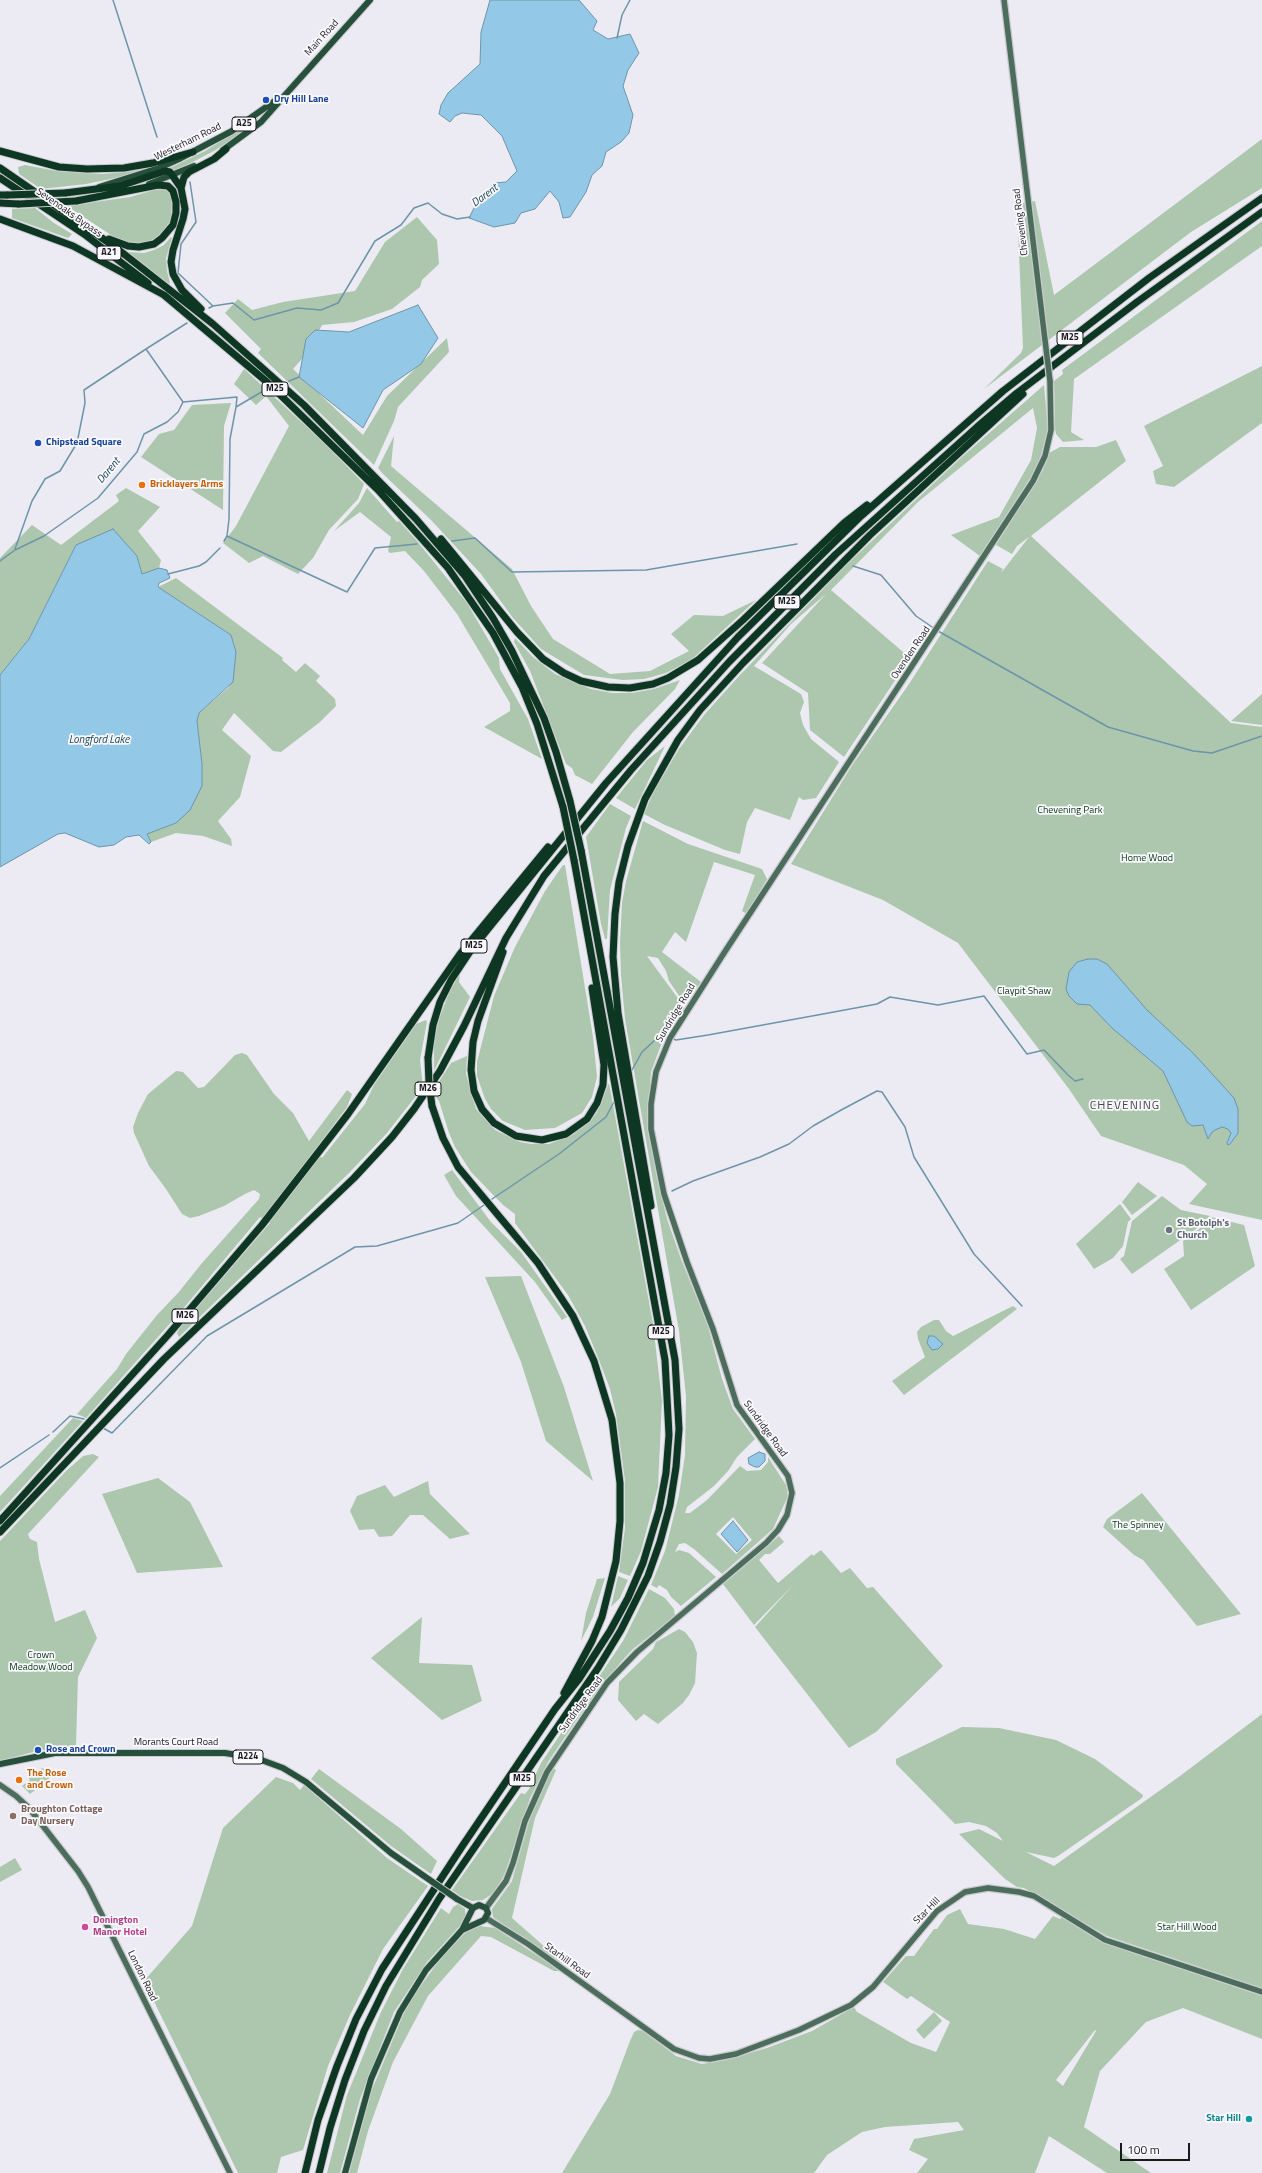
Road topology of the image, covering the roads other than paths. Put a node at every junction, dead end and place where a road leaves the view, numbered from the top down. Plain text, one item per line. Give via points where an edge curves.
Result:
1 (370, 0) edge
2 (1004, 0) edge
3 (290, 89) junction
4 (226, 149) junction
5 (0, 151) edge
6 (193, 152) junction
7 (0, 168) edge
8 (174, 175) junction
9 (0, 178) edge
10 (181, 188) junction
11 (132, 189) junction
12 (90, 190) junction
13 (0, 195) edge
14 (1262, 198) edge
15 (0, 203) edge
16 (1262, 212) edge
17 (0, 219) edge
18 (95, 232) junction
19 (164, 295) junction
20 (213, 324) junction
21 (1039, 378) junction
22 (1049, 442) joint
23 (889, 491) junction
24 (403, 505) junction
25 (591, 800) junction
26 (779, 869) joint
27 (515, 921) junction
28 (586, 934) junction
29 (655, 1246) junction
30 (0, 1521) edge
31 (0, 1532) edge
32 (555, 1709) junction
33 (0, 1764) edge
34 (0, 1784) edge
35 (486, 1908) junction
36 (472, 1911) junction
37 (483, 1920) junction
38 (462, 1930) junction
39 (1262, 1992) edge
40 (634, 2022) joint
41 (230, 2173) edge
42 (305, 2173) edge
43 (319, 2173) edge
44 (345, 2173) edge

1 - 3 main road, Main Road / A25
2 - 22 main road, Chevening Road, bridge via 1050,381 1052,418
3 - 4 main road, A25 via 261,122
3 - 6 main road, Westerham Road / A25 via 250,120
4 - 8 main road, A25
4 - 10 highway via 214,159 189,172 184,177
5 - 6 highway via 47,164 87,169 124,168
6 - 12 main road, Westerham Road / A25 via 159,168
7 - 18 highway, Sevenoaks Bypass / A21
8 - 10 highway, M25
8 - 11 main road, A25
8 - 12 highway via 165,171 124,184
9 - 19 highway, Sevenoaks Bypass / A21 via 84,234
10 - 20 highway, M25 via 184,214 173,250 173,274 182,290
11 - 15 highway, A25, bridge via 76,201
11 - 18 highway via 162,184 173,191 176,213 166,235 154,244 134,247 123,245
12 - 13 highway, Westerham Road / A25, bridge
14 - 23 highway, M25 via 1076,332 975,415
16 - 21 highway, M25 via 1157,287
17 - 19 highway via 73,246
18 - 20 highway, M25
19 - 28 highway, M25, bridge via 248,365 312,424 396,509 456,578 492,633 522,687 545,746 563,807
20 - 24 highway, M25 via 304,405
21 - 27 highway, M25 via 1017,393 917,479 760,630 669,726 586,822 544,876
21 - 29 highway, M25 via 870,535 743,663 685,730 645,799 630,840 619,882 613,957 618,1013 651,1202
22 - 26 main road, Ovenden Road via 1033,481
23 - 24 highway, M25 via 844,523 743,620 690,666 653,684 622,688 581,681 543,659 517,632 432,530
23 - 25 highway, M25 via 738,637
24 - 29 highway, M25, bridge via 465,576 507,640 544,718 556,752 581,850
25 - 30 highway, M26 via 471,940 348,1114 262,1225 163,1340
25 - 32 highway, M25, bridge via 457,970 436,1014 428,1058 432,1106 443,1138 458,1167 542,1268 576,1320 598,1372 615,1433 620,1470 621,1508 611,1587 594,1635
26 - 35 main road, Sundridge Road via 670,1038 656,1072 651,1104 653,1142 664,1194 684,1255 713,1329 734,1399 743,1416 788,1476 791,1500 782,1524 766,1543 637,1652 607,1683 547,1772 525,1820 506,1881
27 - 28 highway, M25 via 478,1021 471,1070 474,1091 485,1114 505,1131 529,1140 548,1140 572,1131 591,1114 602,1091 603,1059
27 - 31 highway, M26 via 440,1071 392,1137 354,1178 159,1364
28 - 32 highway, M25 via 660,1323 667,1379 669,1435 666,1473 659,1510 643,1563 610,1631 579,1680
29 - 43 highway, M25 via 675,1360 679,1429 670,1505 654,1558 639,1596 608,1652 439,1899 386,1986 364,2031 345,2080 331,2122
32 - 42 highway, M25 via 463,1844 382,1970 359,2013 337,2066 324,2102
33 - 36 main road, Morants Court Road / A224, bridge via 55,1753 225,1753 256,1758 283,1768 306,1782 390,1853
34 - 41 main road, London Road via 29,1808 78,1870
35 - 36 main road via 479,1905
35 - 37 main road via 488,1913
36 - 37 main road via 475,1920
36 - 38 main road
37 - 38 main road
37 - 40 main road, Starhill Road via 528,1944
38 - 44 main road via 426,1970 400,2012 371,2080
39 - 40 main road, Star Hill via 1105,1940 1034,1896 988,1888 965,1892 937,1911 882,1978 858,2001 767,2043 724,2057 699,2058 674,2049

